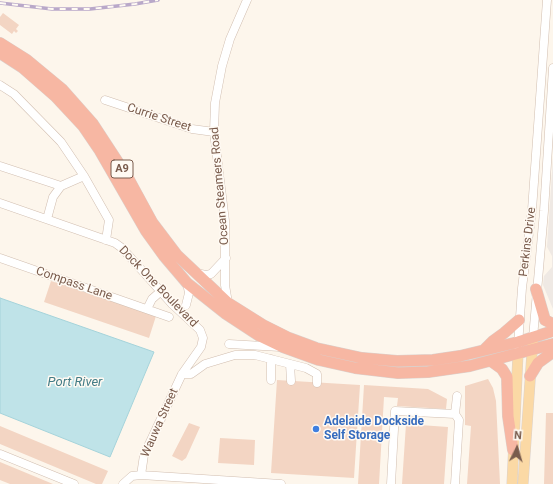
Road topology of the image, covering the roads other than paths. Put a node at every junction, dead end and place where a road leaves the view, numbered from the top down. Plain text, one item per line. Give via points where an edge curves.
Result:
1 (247, 0) edge
2 (547, 0) edge
3 (543, 41) junction
4 (553, 41) edge
5 (0, 43) edge
6 (0, 53) edge
7 (553, 68) edge
8 (0, 85) edge
9 (105, 100) dead end
10 (214, 132) junction
11 (0, 166) edge
12 (84, 176) junction
13 (61, 186) junction
14 (0, 203) edge
15 (532, 210) junction
16 (544, 211) junction
17 (553, 212) edge
18 (47, 219) junction
19 (106, 240) junction
20 (0, 258) edge
21 (226, 258) junction
22 (195, 273) junction
23 (188, 283) junction
24 (536, 287) junction
25 (160, 292) junction
26 (228, 303) junction
27 (186, 305) dead end
28 (147, 309) junction
29 (169, 317) dead end
30 (519, 320) junction
31 (553, 324) edge
32 (553, 331) edge
33 (532, 338) junction
34 (518, 342) junction
35 (229, 344) dead end
36 (553, 344) edge
37 (283, 347) junction
38 (532, 349) junction
39 (484, 350) junction
40 (553, 352) edge
41 (518, 354) junction
42 (271, 359) junction
43 (491, 362) junction
44 (290, 364) junction
45 (182, 374) junction
46 (530, 376) junction
47 (271, 380) dead end
48 (291, 381) dead end
49 (317, 383) dead end
50 (457, 396) dead end
51 (455, 414) junction
52 (513, 450) junction
53 (0, 454) edge
54 (141, 475) junction
55 (186, 481) edge
56 (74, 484) edge
57 (123, 484) edge
58 (281, 484) edge
59 (391, 484) edge
60 (455, 484) edge
61 (512, 484) edge
62 (523, 484) edge

1 - 10 street, Ocean Steamers Road via 230,38 222,66 215,103
2 - 3 street, Perkins Drive
3 - 4 street
3 - 15 street, Perkins Drive
5 - 22 highway, A9 via 27,60 62,89 93,124 127,176 152,222 177,255
6 - 23 highway, A9 via 23,68 55,96 82,126 100,151 146,231
7 - 16 street, Perkins Drive
8 - 12 street via 14,94 61,142
9 - 10 street, Currie Street via 192,129
10 - 21 street, Ocean Steamers Road via 225,221
11 - 13 street
12 - 13 street
12 - 19 street via 109,220
13 - 18 street via 53,197
14 - 18 street, Dock One Boulevard
15 - 16 street
15 - 30 street, Perkins Drive
16 - 17 street
16 - 24 street, Perkins Drive
18 - 19 street, Dock One Boulevard
19 - 25 street, Dock One Boulevard via 122,248
20 - 28 street, Compass Lane
21 - 22 street, Ocean Steamers Road via 211,274
21 - 26 street, Ocean Steamers Road via 225,292
22 - 26 highway, A9
23 - 27 street
23 - 37 highway, A9 via 226,314 258,335
24 - 31 highway via 545,320
24 - 33 street, Perkins Drive
25 - 28 street via 152,299
25 - 45 street, Dock One Boulevard via 200,330 203,338
26 - 39 highway, A9 via 263,326 289,338 316,348 362,358 397,361 433,360
28 - 29 street, Compass Lane
30 - 34 street, Perkins Drive
30 - 39 highway
32 - 33 highway, A9
33 - 34 highway, A9
33 - 38 main road, Perkins Drive
34 - 39 highway, A9
34 - 41 street, Perkins Drive
35 - 37 street
36 - 38 highway, A9
37 - 43 highway, A9 via 319,360 398,373 456,369
38 - 41 highway, A9
38 - 46 main road, Perkins Drive
40 - 46 highway via 538,363
41 - 43 highway, A9
41 - 52 main road, Perkins Drive
42 - 44 street
42 - 45 street via 255,355 236,355 205,364 191,374
42 - 47 street
43 - 52 highway via 502,369 507,377 508,416
44 - 48 street
44 - 49 street via 317,374
45 - 54 street, Wauwa Street via 144,455
46 - 62 main road, Perkins Drive
50 - 51 street
51 - 59 street via 395,411
51 - 60 street via 459,420
52 - 61 main road, Perkins Drive
53 - 56 street
54 - 55 street
54 - 57 street via 132,476
55 - 58 street

